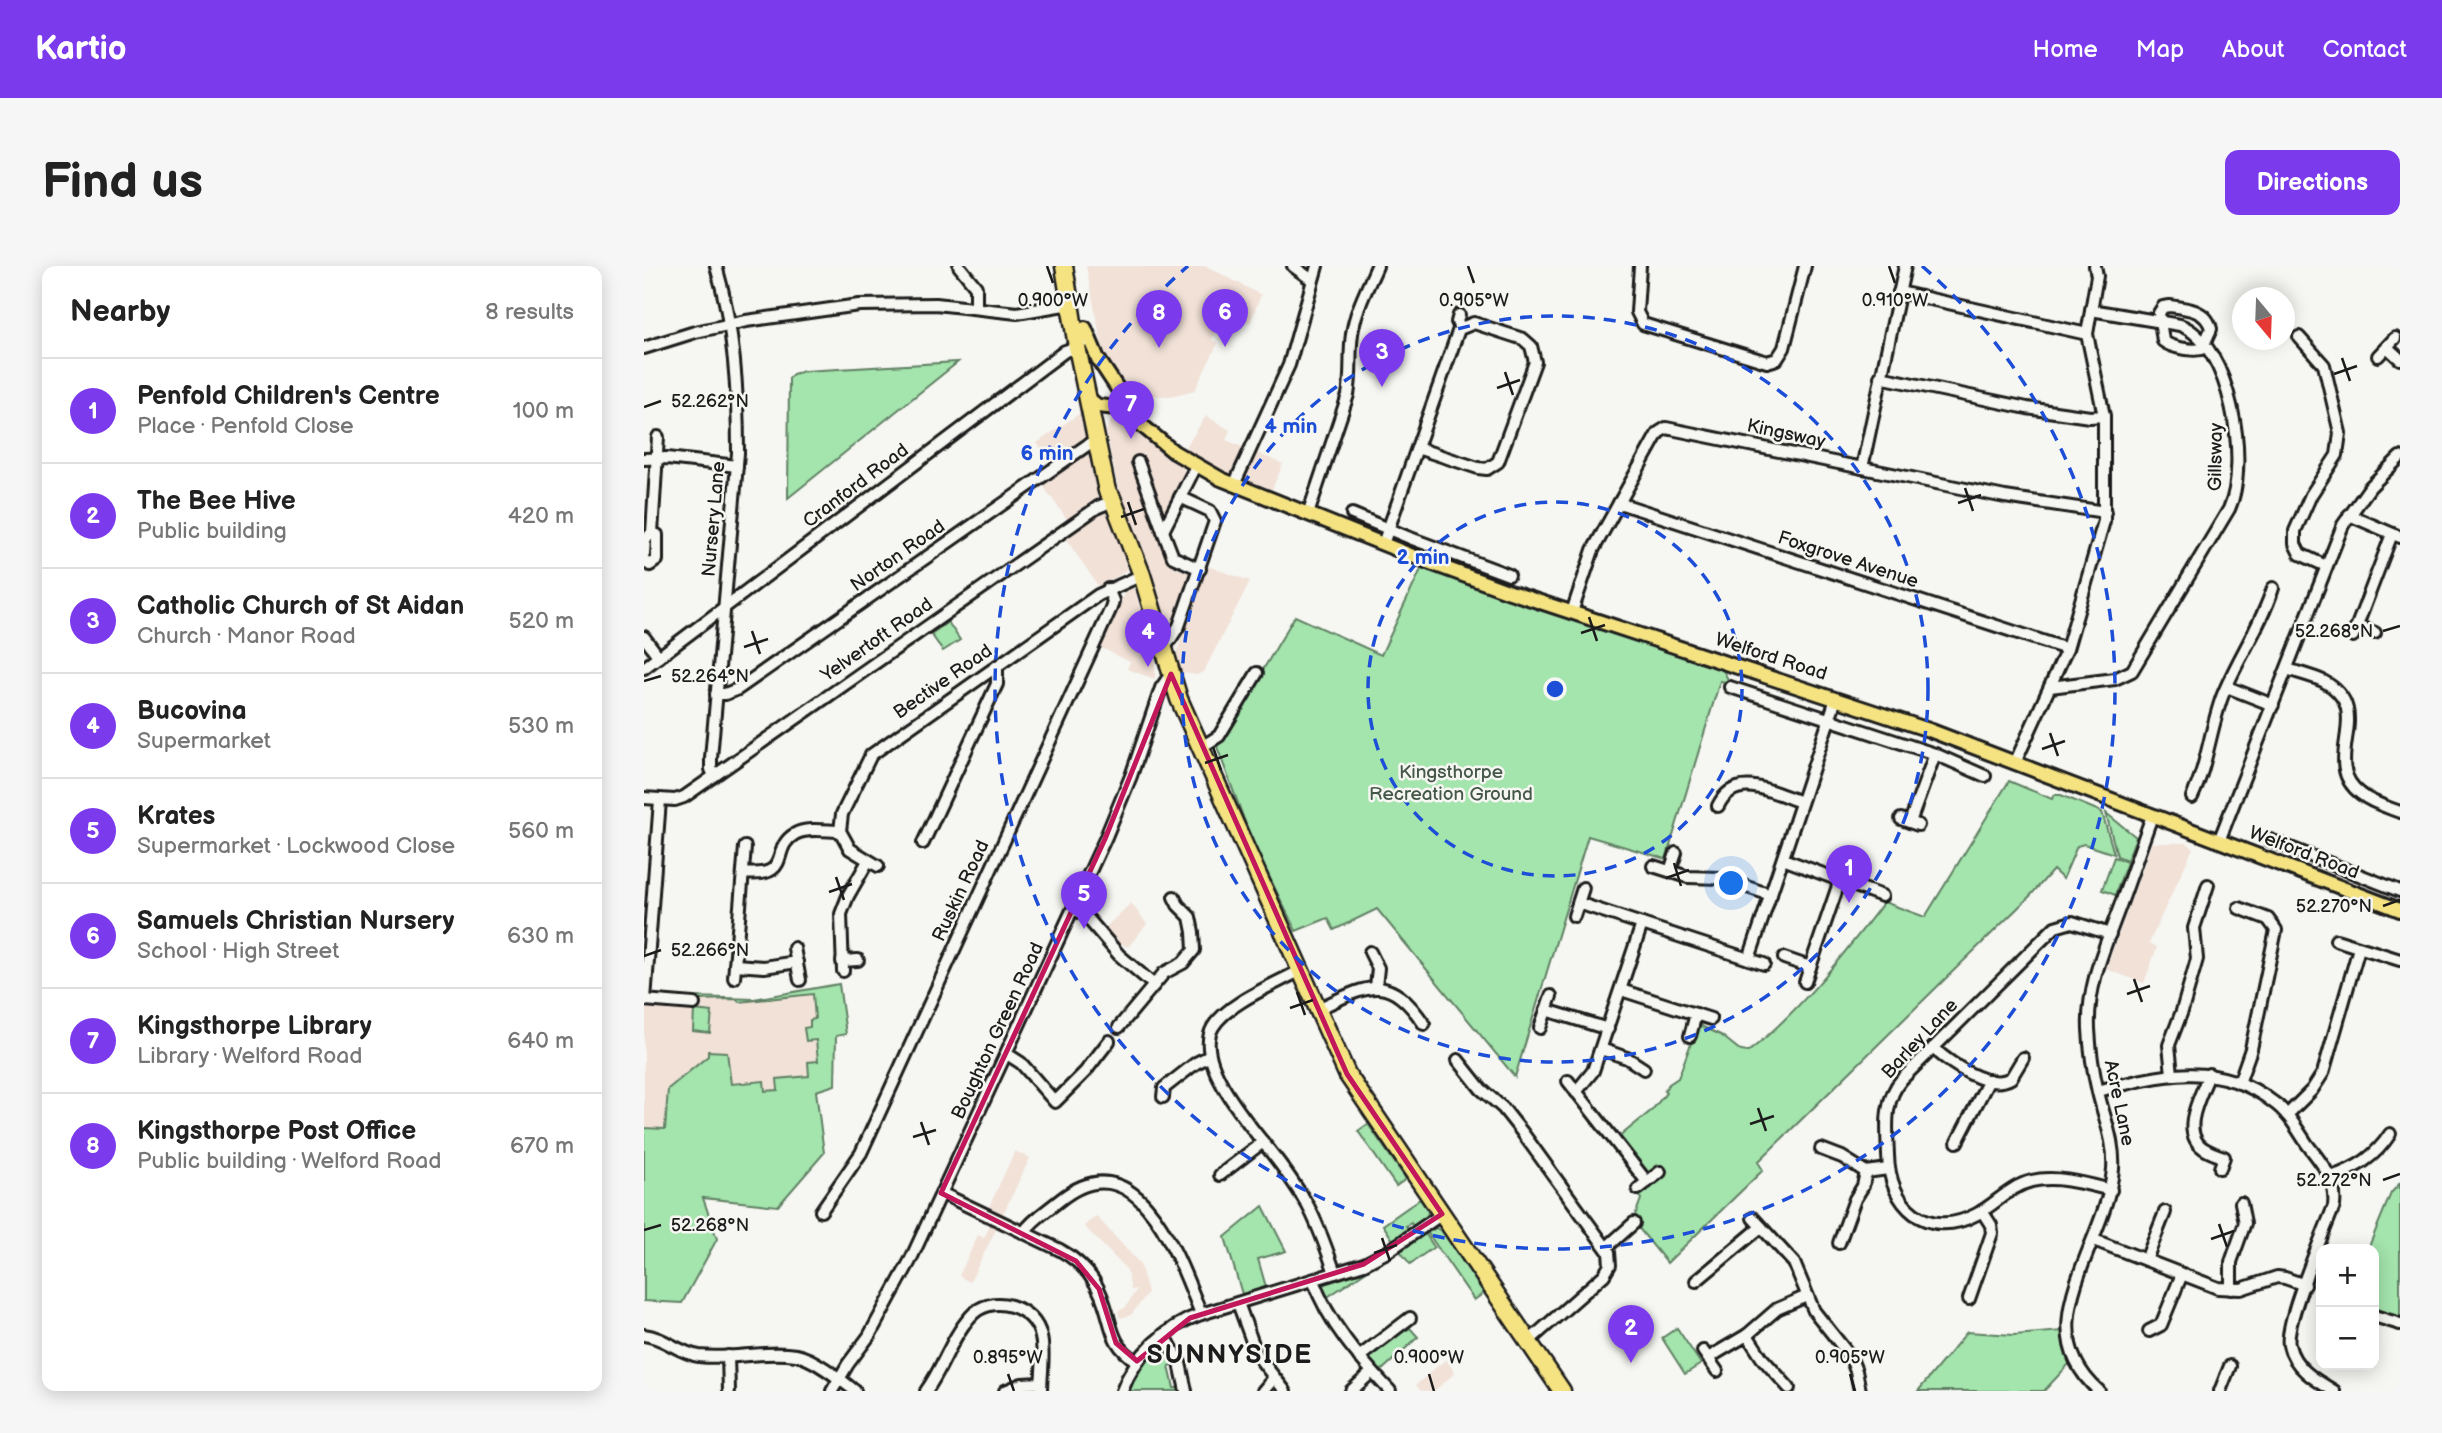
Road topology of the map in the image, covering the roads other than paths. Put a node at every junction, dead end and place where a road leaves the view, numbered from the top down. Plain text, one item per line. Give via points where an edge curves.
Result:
1 (716, 266) edge
2 (959, 266) edge
3 (1064, 266) edge
4 (1074, 266) edge
5 (1293, 266) edge
6 (1317, 266) edge
7 (1377, 266) edge
8 (1805, 266) edge
9 (1905, 266) edge
10 (2095, 266) edge
11 (1635, 267) edge
12 (1312, 280) junction
13 (1899, 292) junction
14 (1075, 304) junction
15 (976, 308) junction
16 (2091, 310) junction
17 (1459, 315) dead end
18 (2159, 321) junction
19 (730, 324) junction
20 (1085, 328) junction
21 (1460, 328) junction
22 (2087, 334) junction
23 (2300, 337) dead end
24 (2395, 338) dead end
25 (2206, 344) junction
26 (1077, 347) junction
27 (2387, 347) junction
28 (644, 348) edge
29 (2310, 349) junction
30 (2378, 356) dead end
31 (2301, 357) dead end
32 (2400, 359) edge
33 (1881, 377) junction
34 (1093, 402) junction
35 (2104, 416) junction
36 (1140, 424) junction
37 (658, 437) dead end
38 (1096, 439) junction
39 (1417, 448) junction
40 (657, 457) junction
41 (2400, 457) edge
42 (644, 459) edge
43 (1138, 462) dead end
44 (737, 466) junction
45 (1196, 466) junction
46 (1862, 468) junction
47 (1234, 485) junction
48 (1180, 498) junction
49 (1112, 499) junction
50 (1619, 503) junction
51 (2105, 512) junction
52 (1307, 514) junction
53 (1352, 514) dead end
54 (2349, 515) junction
55 (1388, 530) junction
56 (1163, 531) junction
57 (652, 533) junction
58 (2396, 536) edge
59 (1382, 544) junction
60 (644, 554) edge
61 (644, 561) edge
62 (2326, 566) junction
63 (1200, 569) junction
64 (1142, 575) junction
65 (1508, 575) dead end
66 (2273, 588) dead end
67 (1108, 589) junction
68 (723, 608) junction
69 (1572, 612) junction
70 (2375, 633) dead end
71 (644, 637) edge
72 (1164, 649) junction
73 (2067, 649) junction
74 (659, 657) junction
75 (997, 666) junction
76 (644, 668) edge
77 (2287, 669) junction
78 (1257, 673) dead end
79 (1171, 674) junction
80 (1730, 687) dead end
81 (2050, 687) junction
82 (2227, 687) junction
83 (716, 694) junction
84 (1836, 699) junction
85 (2273, 705) junction
86 (1830, 718) junction
87 (1200, 748) junction
88 (1935, 754) junction
89 (2015, 763) junction
90 (714, 776) junction
91 (1985, 776) dead end
92 (2192, 797) dead end
93 (644, 798) edge
94 (660, 800) junction
95 (1801, 802) junction
96 (1718, 806) dead end
97 (2400, 812) edge
98 (2152, 816) junction
99 (1910, 822) dead end
100 (840, 831) junction
101 (2270, 840) dead end
102 (2219, 841) junction
103 (923, 843) dead end
104 (745, 847) dead end
105 (1676, 853) dead end
106 (1783, 859) junction
107 (1653, 866) dead end
108 (1670, 871) junction
109 (743, 873) junction
110 (1840, 880) junction
111 (2208, 884) dead end
112 (1583, 888) dead end
113 (2400, 891) edge
114 (1771, 895) junction
115 (1882, 896) dead end
116 (648, 901) edge
117 (1578, 903) junction
118 (1174, 904) dead end
119 (2239, 908) dead end
120 (1073, 909) junction
121 (2400, 910) edge
122 (1574, 916) dead end
123 (1642, 924) junction
124 (2110, 934) junction
125 (2336, 940) dead end
126 (794, 948) dead end
127 (2359, 948) junction
128 (1370, 952) dead end
129 (1784, 958) dead end
130 (1749, 959) junction
131 (858, 960) dead end
132 (2400, 960) edge
133 (797, 962) junction
134 (1764, 964) dead end
135 (736, 965) junction
136 (1810, 967) junction
137 (1301, 970) junction
138 (734, 978) dead end
139 (800, 980) dead end
140 (1805, 982) dead end
141 (1154, 985) junction
142 (1376, 987) junction
143 (1621, 990) junction
144 (1551, 996) dead end
145 (645, 1000) edge
146 (694, 1004) dead end
147 (1318, 1009) junction
148 (1546, 1010) junction
149 (1696, 1014) junction
150 (1711, 1019) dead end
151 (1424, 1024) dead end
152 (1119, 1027) dead end
153 (1541, 1028) dead end
154 (1608, 1030) junction
155 (1690, 1036) dead end
156 (1109, 1041) dead end
157 (1934, 1048) junction
158 (1601, 1049) junction
159 (1007, 1054) junction
160 (1210, 1056) junction
161 (2023, 1059) dead end
162 (1458, 1060) dead end
163 (1644, 1069) dead end
164 (1468, 1072) junction
165 (2172, 1074) junction
166 (2209, 1074) junction
167 (1989, 1080) junction
168 (1457, 1081) dead end
169 (1567, 1081) dead end
170 (2239, 1083) junction
171 (1161, 1090) dead end
172 (2098, 1091) junction
173 (1576, 1092) junction
174 (1055, 1102) junction
175 (1062, 1112) dead end
176 (2287, 1115) junction
177 (2390, 1134) dead end
178 (1263, 1142) junction
179 (1957, 1142) dead end
180 (1821, 1149) dead end
181 (2220, 1168) dead end
182 (1888, 1169) junction
183 (1660, 1172) dead end
184 (1866, 1172) junction
185 (1219, 1175) dead end
186 (2331, 1177) junction
187 (2111, 1190) junction
188 (941, 1193) junction
189 (2241, 1203) dead end
190 (837, 1211) dead end
191 (1982, 1211) junction
192 (2165, 1212) dead end
193 (1442, 1214) junction
194 (1634, 1223) dead end
195 (1024, 1232) junction
196 (2094, 1240) junction
197 (1839, 1243) dead end
198 (1607, 1247) junction
199 (2146, 1260) junction
200 (1335, 1273) junction
201 (2182, 1274) junction
202 (1313, 1280) junction
203 (1695, 1282) dead end
204 (2305, 1285) junction
205 (2231, 1289) junction
206 (1807, 1296) junction
207 (1969, 1299) dead end
208 (1238, 1303) junction
209 (1201, 1314) junction
210 (1410, 1318) dead end
211 (2379, 1318) edge
212 (2400, 1324) edge
213 (2149, 1331) dead end
214 (644, 1335) edge
215 (1164, 1335) junction
216 (1747, 1335) junction
217 (1529, 1341) junction
218 (728, 1356) junction
219 (1359, 1356) junction
220 (1137, 1361) junction
221 (2230, 1366) dead end
222 (1717, 1371) dead end
223 (1372, 1372) junction
224 (1274, 1378) junction
225 (839, 1379) junction
226 (1041, 1387) edge
227 (1789, 1388) dead end
228 (729, 1391) edge
229 (832, 1391) edge
230 (855, 1391) edge
231 (926, 1391) edge
232 (1005, 1391) edge
233 (1122, 1391) edge
234 (1186, 1391) edge
235 (1263, 1391) edge
236 (1285, 1391) edge
237 (1351, 1391) edge
238 (1390, 1391) edge
239 (1562, 1391) edge
240 (1860, 1391) edge
241 (2099, 1391) edge
242 (2220, 1391) edge
243 (2334, 1391) edge

1 - 19 street, Nursery Lane
2 - 15 street via 976,286
3 - 14 highway
4 - 14 highway
5 - 12 street
6 - 12 street
7 - 52 street via 1352,333 1348,395
8 - 11 street via 1784,348 1777,359 1767,362 1643,324 1637,312
9 - 13 street
10 - 16 street
12 - 47 street via 1289,365
13 - 22 street
13 - 33 street
14 - 15 street via 1017,313
14 - 20 highway
14 - 26 highway
15 - 19 street via 859,305
16 - 18 street
16 - 22 street
17 - 21 street
18 - 25 street via 2189,328
18 - 25 street via 2167,345 2199,350
18 - 25 street, Gillsway via 2166,306 2197,312 2211,326
19 - 28 street
19 - 44 street, Nursery Lane
20 - 34 highway
20 - 36 main road, Welford Road via 1098,359
21 - 39 street
21 - 39 street via 1481,324 1523,339 1533,350 1533,368 1503,454 1495,465 1482,469
22 - 35 street
23 - 29 street
24 - 27 street
25 - 81 street, Gillsway via 2237,426 2234,497 2132,671 2115,679
26 - 34 highway
26 - 68 street, Cranford Road via 1065,351
27 - 30 street
27 - 32 street
29 - 31 street
29 - 62 street via 2326,370 2340,440 2294,537 2300,554
33 - 35 street via 2027,408
33 - 46 street
34 - 36 main road, Welford Road via 1122,410
34 - 38 highway
34 - 49 highway via 1113,481
35 - 51 street
36 - 45 main road, Welford Road
37 - 40 street
38 - 49 highway
38 - 83 street, Norton Road via 738,689
39 - 55 street
40 - 42 street
40 - 44 street
40 - 57 street
41 - 54 street
43 - 56 street
44 - 68 street, Nursery Lane
45 - 47 main road, Welford Road
45 - 48 street
46 - 50 street, Kingsway via 1666,428 1658,433
46 - 51 street, Kingsway
47 - 52 main road, Welford Road
48 - 56 street
48 - 63 street via 1215,516
49 - 64 highway
49 - 90 street, Yelvertoft Road
50 - 69 street, Kingsway via 1593,550
50 - 73 street, Foxgrove Avenue
51 - 73 street
52 - 59 main road, Welford Road
53 - 55 street
54 - 58 street
54 - 62 street
55 - 59 street
55 - 65 street
56 - 63 street via 1173,557
57 - 60 street via 645,539
57 - 61 street via 658,540 657,560 650,565
58 - 70 street via 2355,631
59 - 69 main road, Welford Road
62 - 77 street
63 - 72 street via 1179,626
64 - 67 street, Bective Road
64 - 72 highway
66 - 82 street
67 - 75 street, Bective Road
67 - 190 street, Ruskin Road via 1111,608 861,1153 824,1207
68 - 74 street, Cranford Road
68 - 83 street, Nursery Lane
69 - 84 main road, Welford Road
71 - 74 street
72 - 79 highway
73 - 81 street
74 - 76 street, Cranford Road
75 - 100 street, Bective Road via 871,755 841,816
75 - 103 street via 997,684
77 - 85 street
77 - 97 street via 2323,681 2340,696 2349,718 2343,759 2347,778 2361,794
78 - 87 street via 1219,736
79 - 87 highway
79 - 120 street, Boughton Green Road via 1161,688 1121,802
80 - 86 street, Welford Road
81 - 89 street
82 - 85 street
82 - 92 street
83 - 90 street, Nursery Lane via 710,766
84 - 86 street
84 - 89 main road, Welford Road
85 - 102 street
86 - 88 street, Welford Road
86 - 95 street
87 - 137 highway
88 - 91 street, Welford Road
88 - 99 street
89 - 98 main road, Welford Road
90 - 94 street, Yelvertoft Road via 680,799
93 - 94 street
94 - 116 street
95 - 96 street via 1739,781
95 - 106 street
98 - 102 main road, Welford Road
98 - 124 street, Acre Lane
100 - 109 street via 798,833 789,839 771,871
100 - 131 street via 850,849 873,863 837,912 843,966
101 - 113 street
102 - 121 main road, Welford Road
104 - 109 street
105 - 108 street
106 - 110 street
106 - 114 street
107 - 108 street
108 - 114 street via 1720,878
109 - 135 street
110 - 115 street
110 - 136 street
111 - 165 street via 2194,928 2197,959 2169,1045
112 - 117 street
114 - 130 street
116 - 145 street
117 - 122 street
117 - 123 street
118 - 141 street via 1189,917 1194,950
119 - 170 street via 2267,919 2276,930 2251,1049
120 - 141 street
120 - 159 street, Boughton Green Road
123 - 130 street
123 - 143 street
124 - 157 street, Barley Lane via 2072,922 2055,927
124 - 172 street, Acre Lane via 2090,1000 2089,1030
125 - 127 street
126 - 133 street
127 - 132 street
127 - 176 street via 2323,1073
128 - 142 street via 1378,968
129 - 136 street
130 - 134 street
133 - 135 street
133 - 139 street
135 - 138 street
136 - 140 street
137 - 147 highway
137 - 160 street via 1223,1015 1210,1032
141 - 152 street
142 - 147 street
142 - 151 street via 1393,992
143 - 149 street
143 - 154 street
144 - 148 street
145 - 146 street
147 - 193 highway via 1351,1080
148 - 153 street
148 - 154 street
149 - 150 street
149 - 155 street
154 - 158 street
156 - 174 street via 1103,1060
157 - 167 street via 1957,1068
157 - 182 street, Barley Lane via 1902,1079 1890,1099
158 - 163 street
158 - 173 street via 1591,1076
159 - 174 street via 1021,1063
159 - 188 street, Boughton Green Road
160 - 171 street
160 - 178 street via 1230,1098
161 - 167 street via 2011,1078
162 - 164 street
164 - 168 street
164 - 198 street via 1503,1108
165 - 166 street
165 - 172 street
166 - 170 street
166 - 181 street via 2192,1132 2201,1147 2224,1157
167 - 179 street
169 - 173 street
170 - 176 street via 2274,1102
172 - 187 street, Acre Lane via 2113,1150
173 - 183 street via 1643,1186
174 - 175 street
176 - 186 street
177 - 186 street via 2372,1157
178 - 185 street
178 - 200 street via 1308,1206
180 - 184 street
182 - 184 street
182 - 191 street, Barley Lane via 1898,1199 1919,1217 1952,1222
184 - 197 street
186 - 204 street via 2334,1206
187 - 191 street, Barley Lane via 2063,1181 2031,1181
187 - 196 street, Acre Lane
188 - 195 street
188 - 225 street, Boughton Green Road via 879,1319
189 - 205 street via 2245,1223 2231,1262
191 - 207 street via 1992,1233
192 - 199 street
193 - 200 street via 1379,1257
193 - 217 highway
194 - 198 street
195 - 209 street via 1078,1187 1095,1182 1116,1184 1140,1200 1162,1227
195 - 220 street via 1066,1253 1087,1271 1101,1294 1115,1340
196 - 199 street
196 - 241 street, Acre Lane via 2067,1323 2076,1362
198 - 217 street via 1606,1273
199 - 201 street
200 - 202 street
201 - 205 street
201 - 213 street via 2161,1325
202 - 208 street
202 - 219 street via 1328,1313
203 - 206 street via 1757,1223 1794,1263
204 - 205 street via 2277,1277
204 - 243 street via 2292,1319 2289,1346 2298,1364
206 - 216 street via 1777,1309
206 - 240 street via 1850,1356
208 - 209 street
208 - 224 street via 1257,1355
209 - 215 street
210 - 219 street
211 - 212 street
214 - 218 street via 692,1354
215 - 220 street
215 - 234 street via 1180,1363
216 - 222 street via 1705,1355
216 - 227 street
217 - 239 highway
218 - 225 street via 799,1356
218 - 228 street
219 - 223 street
220 - 233 street
221 - 242 street
223 - 237 street
223 - 238 street
224 - 235 street
224 - 236 street
225 - 229 street, Boughton Green Road
225 - 230 street
226 - 231 street via 1039,1330 1026,1313 997,1304 983,1307 969,1318
226 - 232 street via 1022,1384

